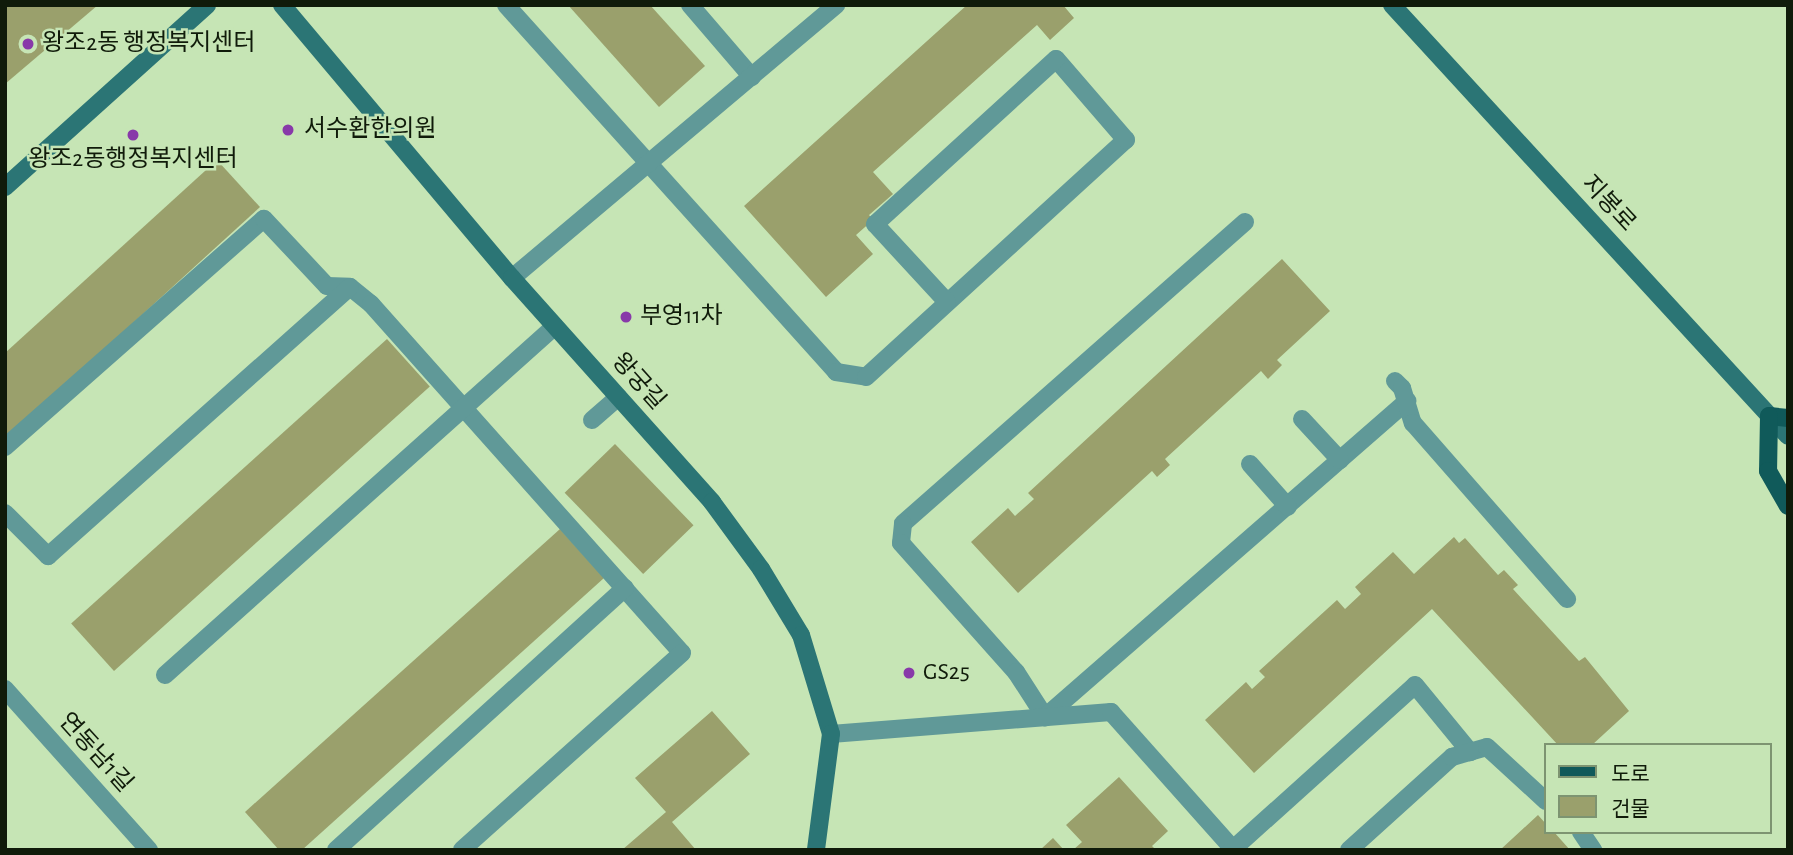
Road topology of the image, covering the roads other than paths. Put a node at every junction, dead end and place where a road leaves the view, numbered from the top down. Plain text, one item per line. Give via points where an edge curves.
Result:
1 (207, 5) edge
2 (282, 5) edge
3 (506, 5) edge
4 (690, 5) edge
5 (836, 5) edge
6 (1392, 5) edge
7 (752, 77) junction
8 (646, 165) junction
9 (5, 187) edge
10 (1245, 222) dead end
11 (512, 278) junction
12 (350, 287) junction
13 (947, 302) junction
14 (555, 326) junction
15 (1395, 381) dead end
16 (618, 397) junction
17 (1407, 401) junction
18 (463, 408) junction
19 (1769, 416) junction
20 (1788, 418) edge
21 (1302, 419) dead end
22 (593, 420) dead end
23 (1788, 436) edge
24 (5, 447) edge
25 (1340, 460) junction
26 (1250, 464) dead end
27 (1288, 506) junction
28 (1788, 506) edge
29 (5, 513) edge
30 (625, 589) junction
31 (1567, 599) dead end
32 (164, 675) dead end
33 (5, 689) edge
34 (1045, 717) junction
35 (831, 734) junction
36 (1470, 752) junction
37 (1545, 800) edge
38 (1582, 834) edge
39 (149, 850) edge
40 (336, 850) edge
41 (462, 850) edge
42 (817, 850) edge
43 (1233, 850) edge
44 (1349, 850) edge
45 (1593, 850) edge

1 - 9 street
2 - 11 street, 왕궁길
3 - 8 street
4 - 7 street
5 - 7 street
6 - 19 street, 지봉로
7 - 8 street
8 - 11 street
8 - 13 street via 836,372 866,377
10 - 34 street via 903,524 901,543 1016,672
11 - 14 street, 왕궁길
12 - 18 street via 371,304
12 - 24 street via 327,286 264,219
12 - 29 street via 48,556
13 - 13 street via 1126,140 1056,59 875,224
14 - 16 street, 왕궁길
14 - 18 street
15 - 17 street
16 - 22 street
16 - 35 street, 왕궁길 via 712,502 768,580 814,665
17 - 25 street
17 - 31 street via 1413,423
18 - 30 street
18 - 32 street
19 - 20 main road
19 - 23 street, 지봉로
19 - 28 main road via 1768,471
21 - 25 street
25 - 27 street
26 - 27 street
27 - 34 street
30 - 40 street
30 - 41 street via 682,653
33 - 39 street, 연동남1길
34 - 35 street
34 - 43 street via 1111,712
35 - 42 street, 왕궁길
36 - 37 street via 1487,747
36 - 43 street via 1415,685
36 - 44 street via 1452,757
38 - 45 street

